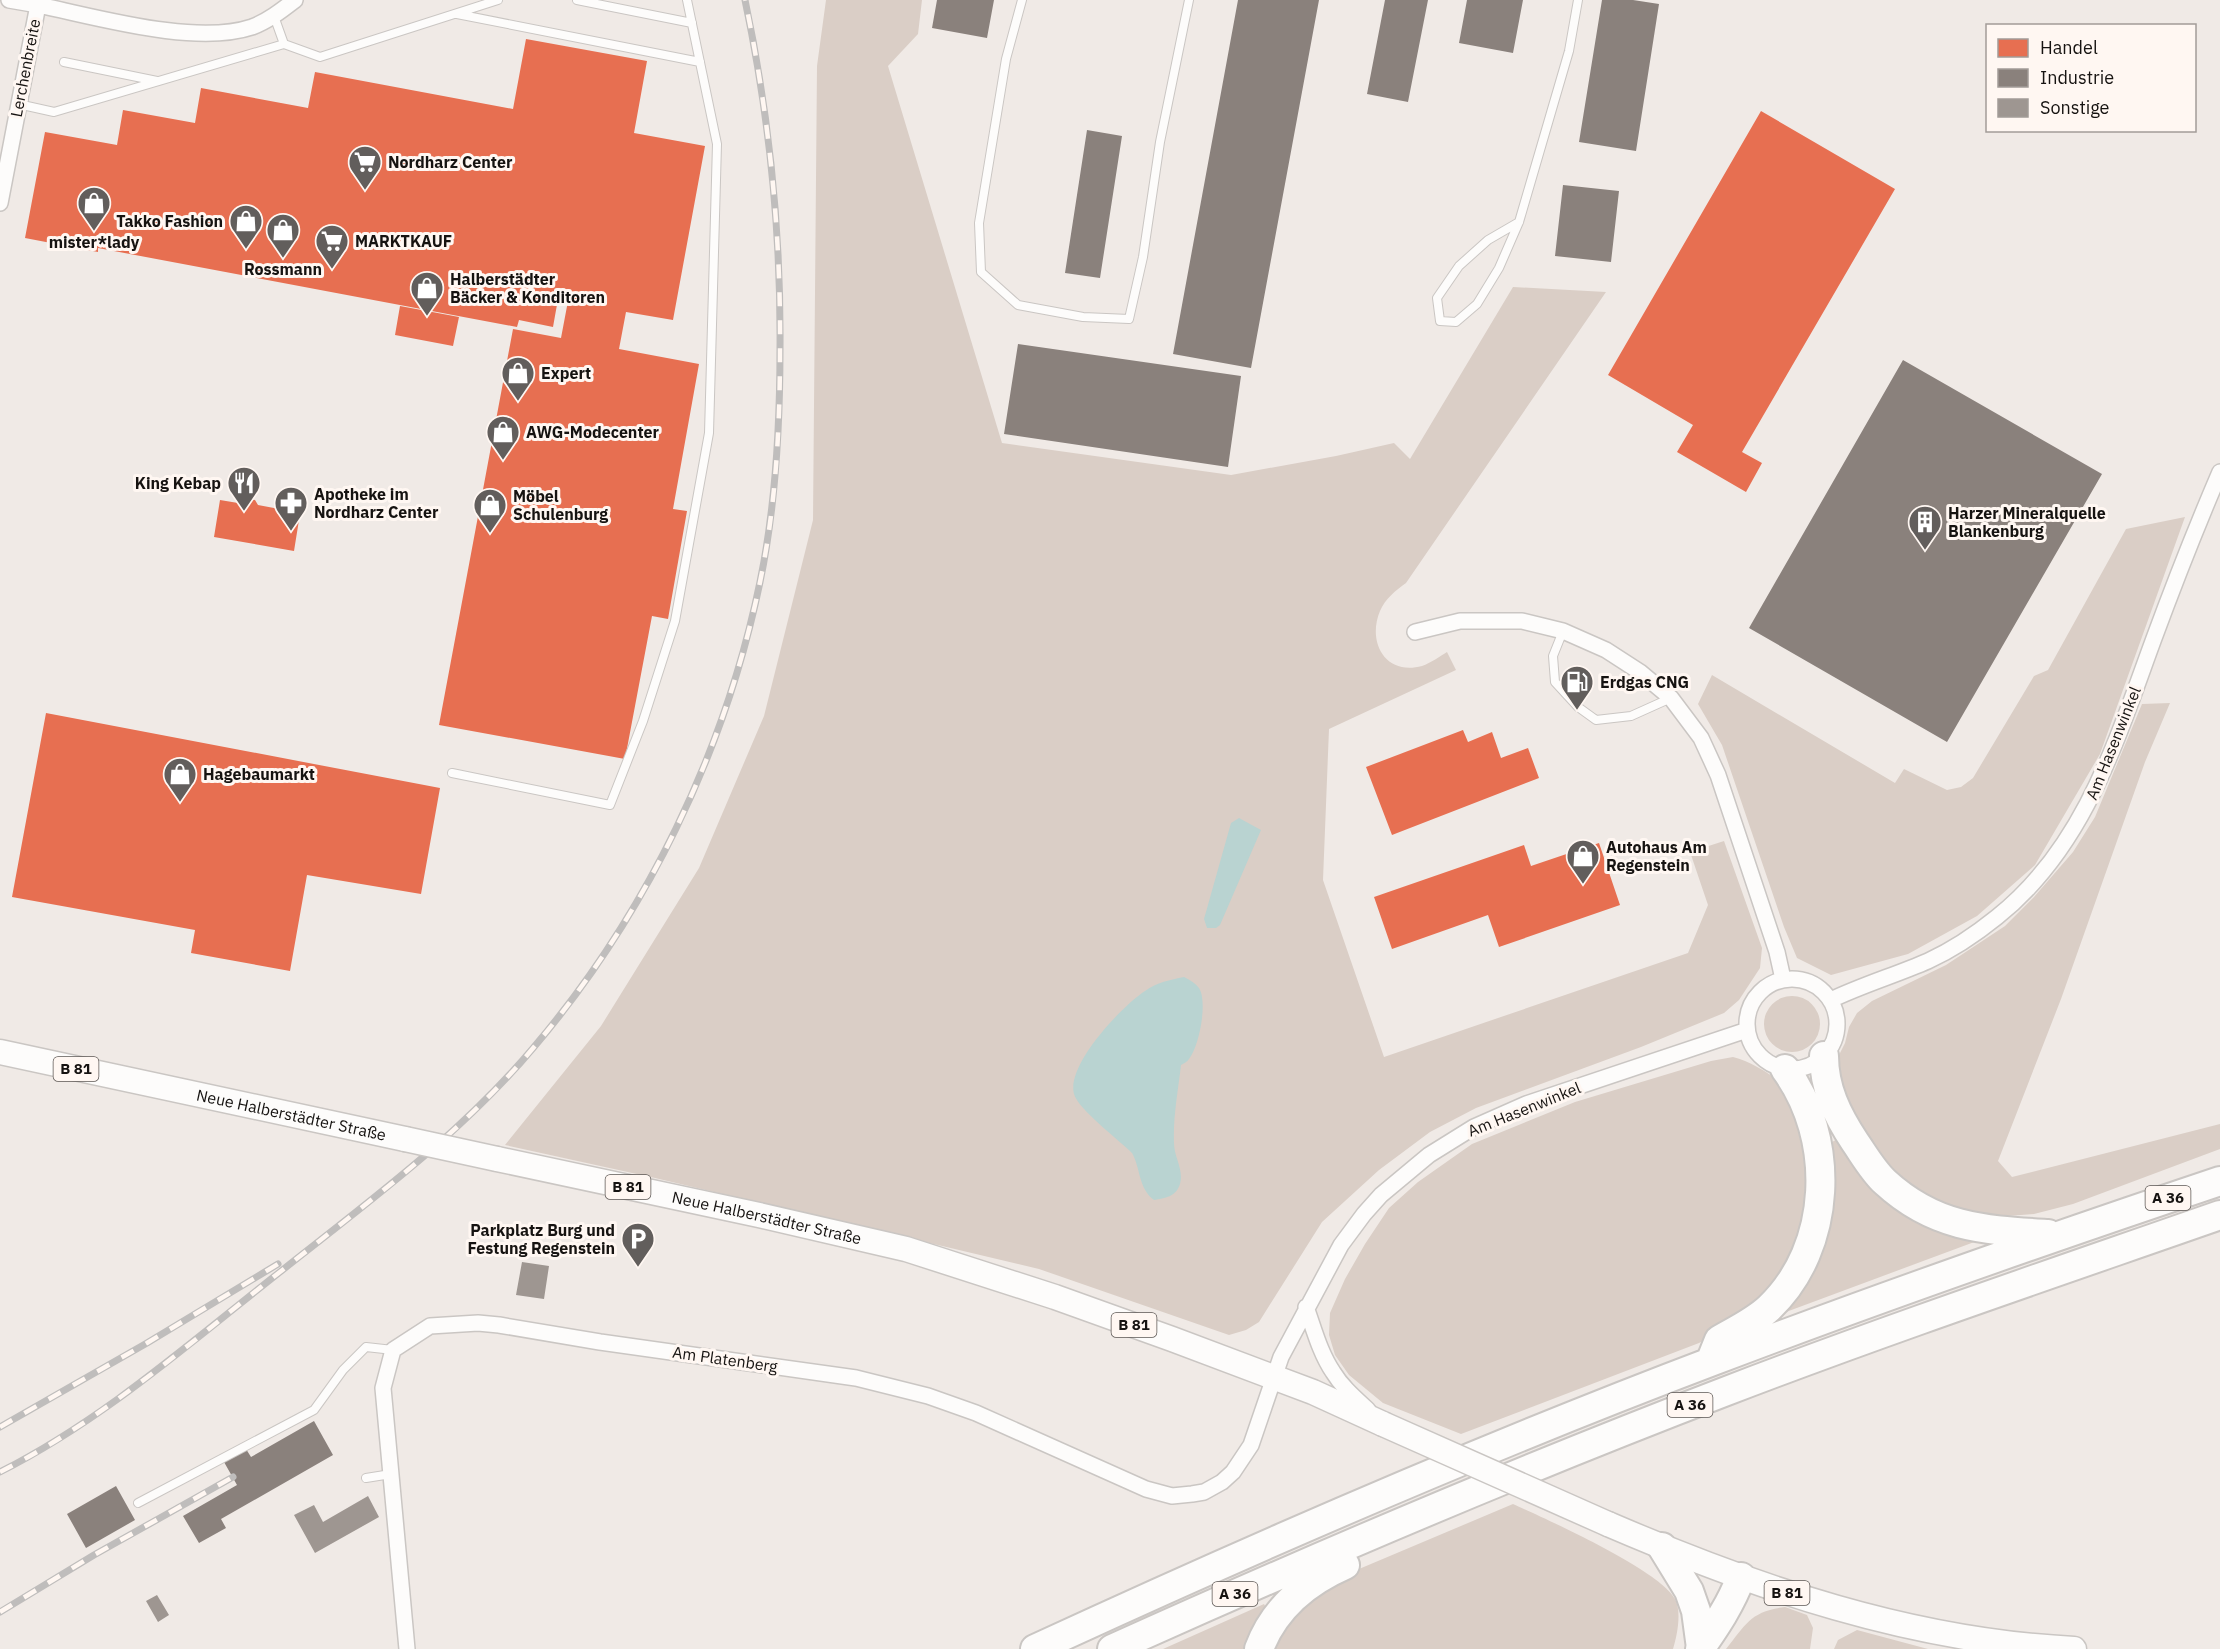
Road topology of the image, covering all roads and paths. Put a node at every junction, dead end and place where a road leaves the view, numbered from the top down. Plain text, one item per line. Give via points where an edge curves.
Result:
1 (9, 0) edge
2 (295, 0) edge
3 (498, 0) edge
4 (577, 0) edge
5 (687, 0) edge
6 (1022, 0) edge
7 (1188, 0) edge
8 (1578, 0) edge
9 (38, 2) edge
10 (456, 14) junction
11 (274, 16) junction
12 (692, 23) junction
13 (284, 44) junction
14 (64, 62) dead end
15 (700, 62) junction
16 (159, 81) junction
17 (18, 104) junction
18 (0, 203) edge
19 (1519, 222) junction
20 (2220, 472) edge
21 (1563, 631) junction
22 (1415, 632) dead end
23 (1671, 698) junction
24 (452, 773) dead end
25 (1783, 979) junction
26 (1831, 1000) junction
27 (1747, 1030) junction
28 (0, 1052) edge
29 (1824, 1056) junction
30 (1785, 1069) junction
31 (2220, 1181) edge
32 (2220, 1215) edge
33 (2059, 1235) junction
34 (1306, 1307) junction
35 (393, 1350) junction
36 (1710, 1362) junction
37 (1273, 1377) junction
38 (1383, 1424) junction
39 (391, 1474) junction
40 (366, 1478) dead end
41 (138, 1503) dead end
42 (1359, 1540) junction
43 (1662, 1547) junction
44 (1741, 1577) junction
45 (1701, 1648) edge
46 (407, 1649) edge
47 (1035, 1649) edge
48 (1112, 1649) edge
49 (1259, 1649) edge
50 (2074, 1649) edge

1 - 9 street, Lerchenbreite
2 - 11 street, Lerchenbreite
3 - 10 lane
4 - 12 lane
5 - 12 lane
6 - 7 lane via 1006,59 979,223 981,272 1018,304 1083,318 1130,319
8 - 19 lane via 1569,51
9 - 11 street, Lerchenbreite via 179,32 252,27
9 - 17 street, Lerchenbreite
10 - 13 lane via 320,57
10 - 15 lane
11 - 13 lane
12 - 15 lane
13 - 16 lane
14 - 16 lane
15 - 24 lane via 717,144 709,433 675,621 643,721 610,805
16 - 17 lane via 54,112
17 - 18 street, Lerchenbreite
19 - 19 lane via 1488,240 1459,266 1437,298 1440,321 1456,322 1477,304 1499,268
20 - 26 street, Am Hasenwinkel via 2106,766 2086,809 2053,860 2003,912 1956,945
21 - 22 street via 1522,621 1460,621
21 - 23 street via 1606,650
21 - 23 lane via 1553,656 1555,682 1596,720 1631,716
23 - 25 street via 1701,738 1719,775
25 - 26 street via 1807,981
25 - 27 street via 1766,987 1753,1000
26 - 29 street via 1837,1026 1835,1040
27 - 30 street via 1760,1056
27 - 34 street, Am Hasenwinkel via 1526,1104 1453,1139 1401,1177 1364,1214 1341,1245
28 - 37 main road, Neue Halberstädter Straße / B 81, bridge via 906,1249 1130,1323
29 - 30 street via 1806,1067
29 - 33 highway via 1830,1095 1844,1126 1883,1181 1909,1201 1934,1216 1965,1226
30 - 36 highway via 1803,1097 1819,1154 1816,1226 1806,1255 1785,1290 1752,1322 1719,1340
31 - 33 highway, A 36
32 - 42 highway, A 36 via 1737,1387
33 - 36 highway, A 36
34 - 37 street, Am Hasenwinkel
34 - 38 street via 1333,1373
35 - 37 street, Am Platenberg via 430,1326 478,1323 856,1378 976,1413 1146,1489 1172,1496 1204,1492 1233,1472 1251,1445
35 - 39 street via 383,1388
35 - 41 lane via 366,1347 343,1370 314,1410
36 - 47 highway, A 36 via 1365,1502
37 - 38 main road, B 81
38 - 43 main road, B 81, bridge
39 - 40 lane
39 - 46 street
42 - 48 highway, A 36
42 - 49 highway via 1349,1563 1309,1584 1278,1613
43 - 44 main road, B 81
43 - 45 highway via 1689,1591
44 - 45 highway via 1733,1599
44 - 50 main road, B 81 via 1834,1608 1923,1631

